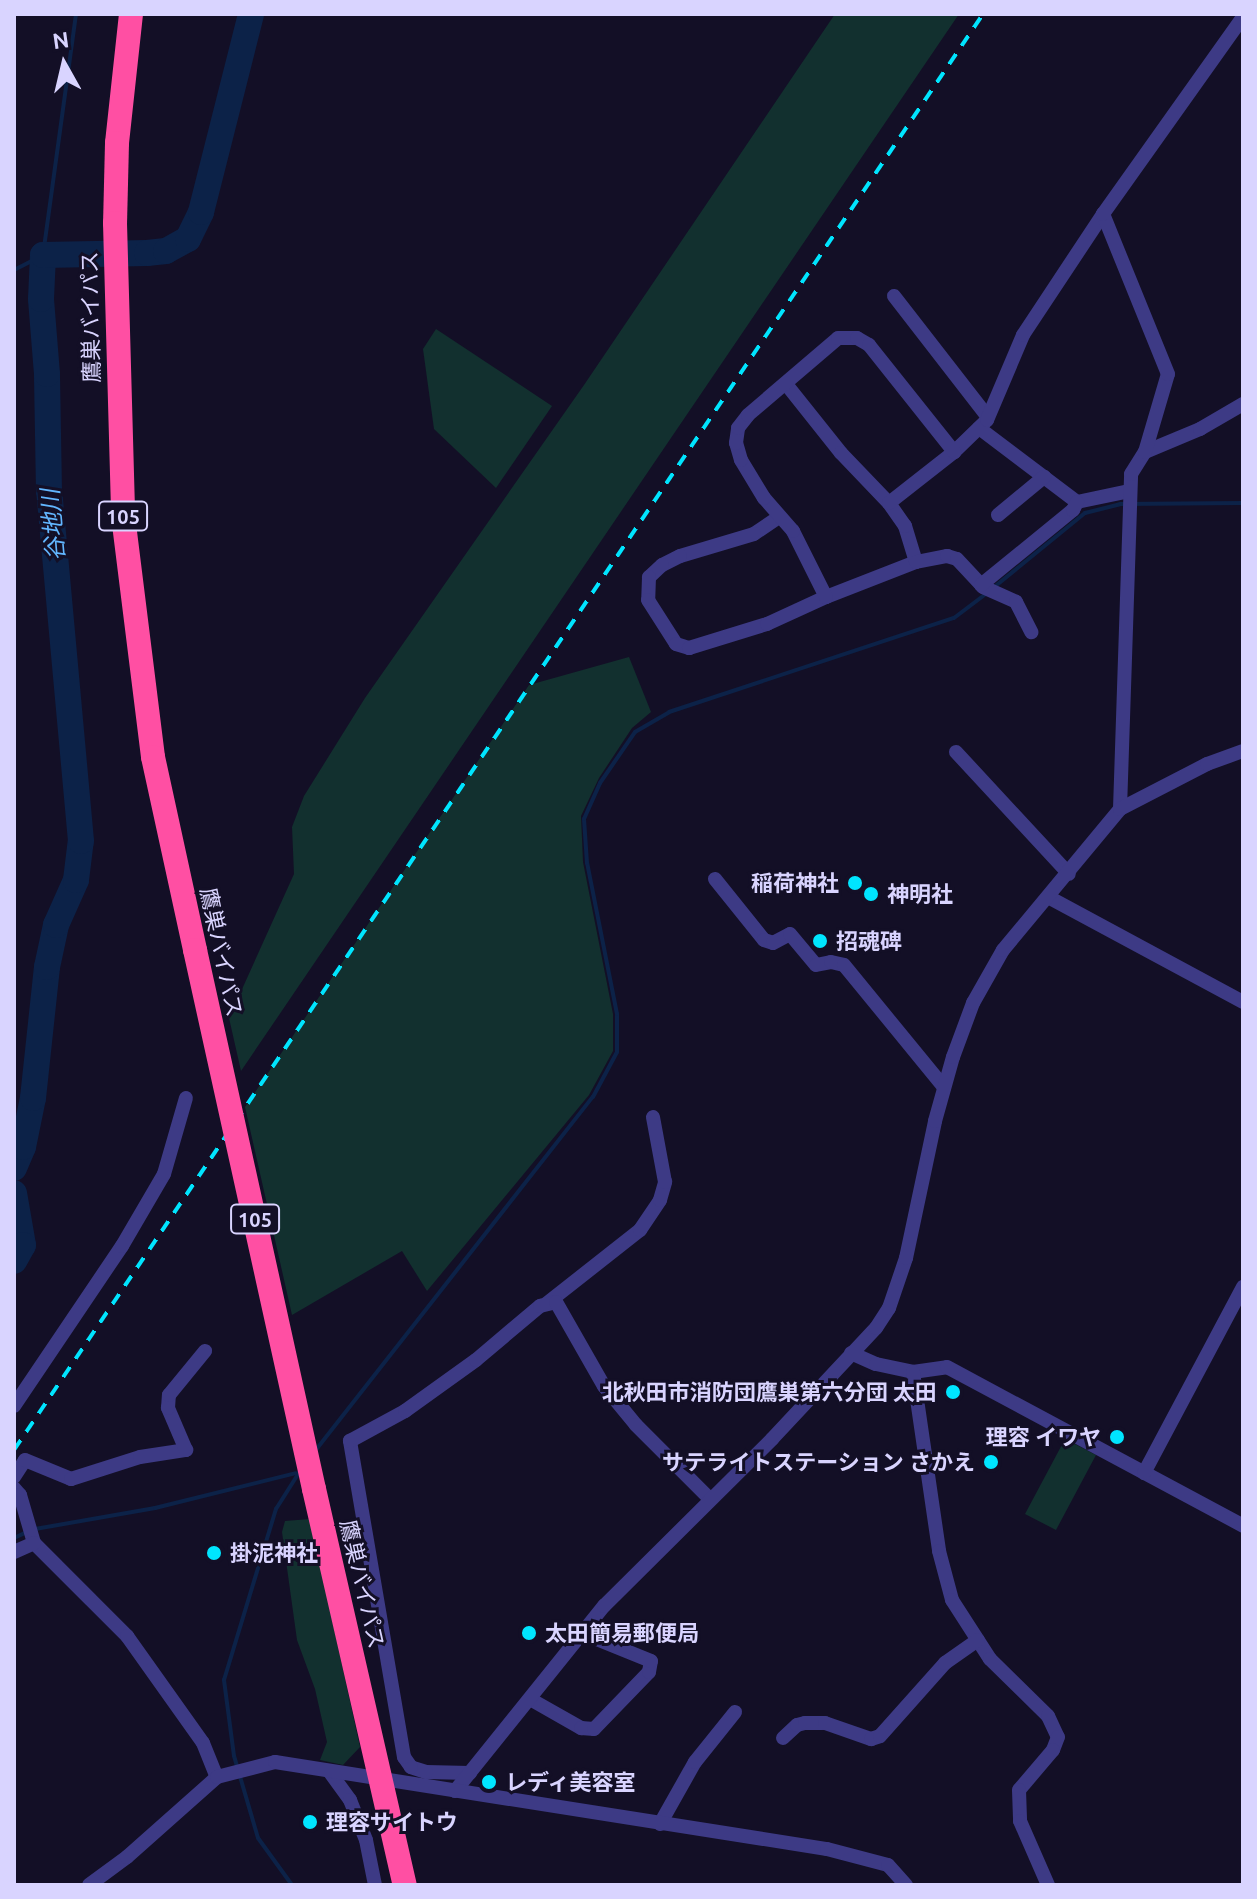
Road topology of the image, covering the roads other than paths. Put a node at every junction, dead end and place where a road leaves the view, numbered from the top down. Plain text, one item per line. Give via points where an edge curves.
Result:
1 (131, 14) edge
2 (1243, 17) edge
3 (1103, 214) junction
4 (894, 296) dead end
5 (786, 384) junction
6 (1243, 404) edge
7 (984, 422) junction
8 (954, 452) junction
9 (1145, 452) junction
10 (1044, 477) junction
11 (1130, 501) junction
12 (1077, 502) junction
13 (889, 503) junction
14 (998, 515) dead end
15 (779, 517) junction
16 (916, 562) junction
17 (987, 588) junction
18 (826, 597) junction
19 (1031, 632) dead end
20 (1243, 751) edge
21 (956, 752) dead end
22 (1120, 809) junction
23 (1069, 874) junction
24 (715, 879) dead end
25 (1050, 898) junction
26 (1243, 1002) edge
27 (944, 1087) junction
28 (186, 1098) dead end
29 (653, 1117) dead end
30 (1243, 1287) edge
31 (546, 1304) junction
32 (205, 1351) dead end
33 (851, 1353) junction
34 (913, 1372) junction
35 (14, 1406) edge
36 (1144, 1473) junction
37 (14, 1477) edge
38 (14, 1488) edge
39 (709, 1498) junction
40 (1243, 1526) edge
41 (33, 1541) junction
42 (14, 1552) edge
43 (582, 1633) junction
44 (978, 1640) junction
45 (530, 1699) junction
46 (735, 1712) dead end
47 (783, 1738) dead end
48 (329, 1771) junction
49 (470, 1773) junction
50 (217, 1777) junction
51 (384, 1781) junction
52 (455, 1791) junction
53 (660, 1824) junction
54 (89, 1885) edge
55 (375, 1885) edge
56 (405, 1885) edge
57 (906, 1885) edge
58 (1048, 1885) edge

1 - 51 highway, 鷹巣バイパス / 105, bridge via 117,143 115,223 123,516 153,757 314,1489
2 - 3 street
3 - 7 street via 1023,335
3 - 9 street via 1168,374
4 - 7 street
5 - 8 street via 838,338 857,338 869,345
5 - 13 street
5 - 15 street via 748,415 738,428 736,443 741,460
6 - 9 street
7 - 8 street
7 - 10 street
8 - 13 street
9 - 11 street via 1131,474
10 - 12 street
10 - 14 street
11 - 12 street
11 - 22 street
12 - 17 street
13 - 16 street via 905,526
15 - 18 street via 804,551
15 - 18 street via 754,534 662,565 649,577 648,600 663,627 676,644 689,648 767,624
16 - 17 street via 957,559
16 - 18 street
17 - 19 street via 1016,602
20 - 22 street
21 - 23 street
22 - 23 street
23 - 25 street
24 - 27 street via 764,940 773,943 790,934 816,965 844,965
25 - 26 street
25 - 27 street via 1003,950 973,1003
27 - 33 street via 893,1297 876,1328
28 - 35 street via 164,1174
29 - 31 street via 665,1182 660,1200 640,1230
30 - 36 street
31 - 39 street via 556,1302 604,1386
31 - 49 street via 405,1411 350,1441 404,1757 411,1767 426,1772
32 - 37 street via 169,1395 168,1408 186,1450 140,1457 71,1479 25,1460
33 - 34 street
33 - 39 street
34 - 36 street via 947,1367
34 - 44 street via 939,1551 952,1600
36 - 40 street
38 - 41 street
39 - 43 street
41 - 42 street
41 - 50 street via 127,1636 203,1743
43 - 45 street
43 - 45 street via 651,1661 649,1672 594,1729 581,1728
44 - 47 street via 945,1663 880,1736 871,1739 825,1723 805,1723
44 - 58 street via 990,1659 1048,1716 1058,1737 1019,1790 1020,1821
45 - 49 street
46 - 53 street via 695,1762
48 - 50 street via 275,1762
48 - 51 street
48 - 55 street via 350,1800 366,1840
49 - 52 street
50 - 54 street
51 - 52 street
51 - 56 highway, 鷹巣バイパス / 105
52 - 53 street
53 - 57 street via 869,1858 888,1865

